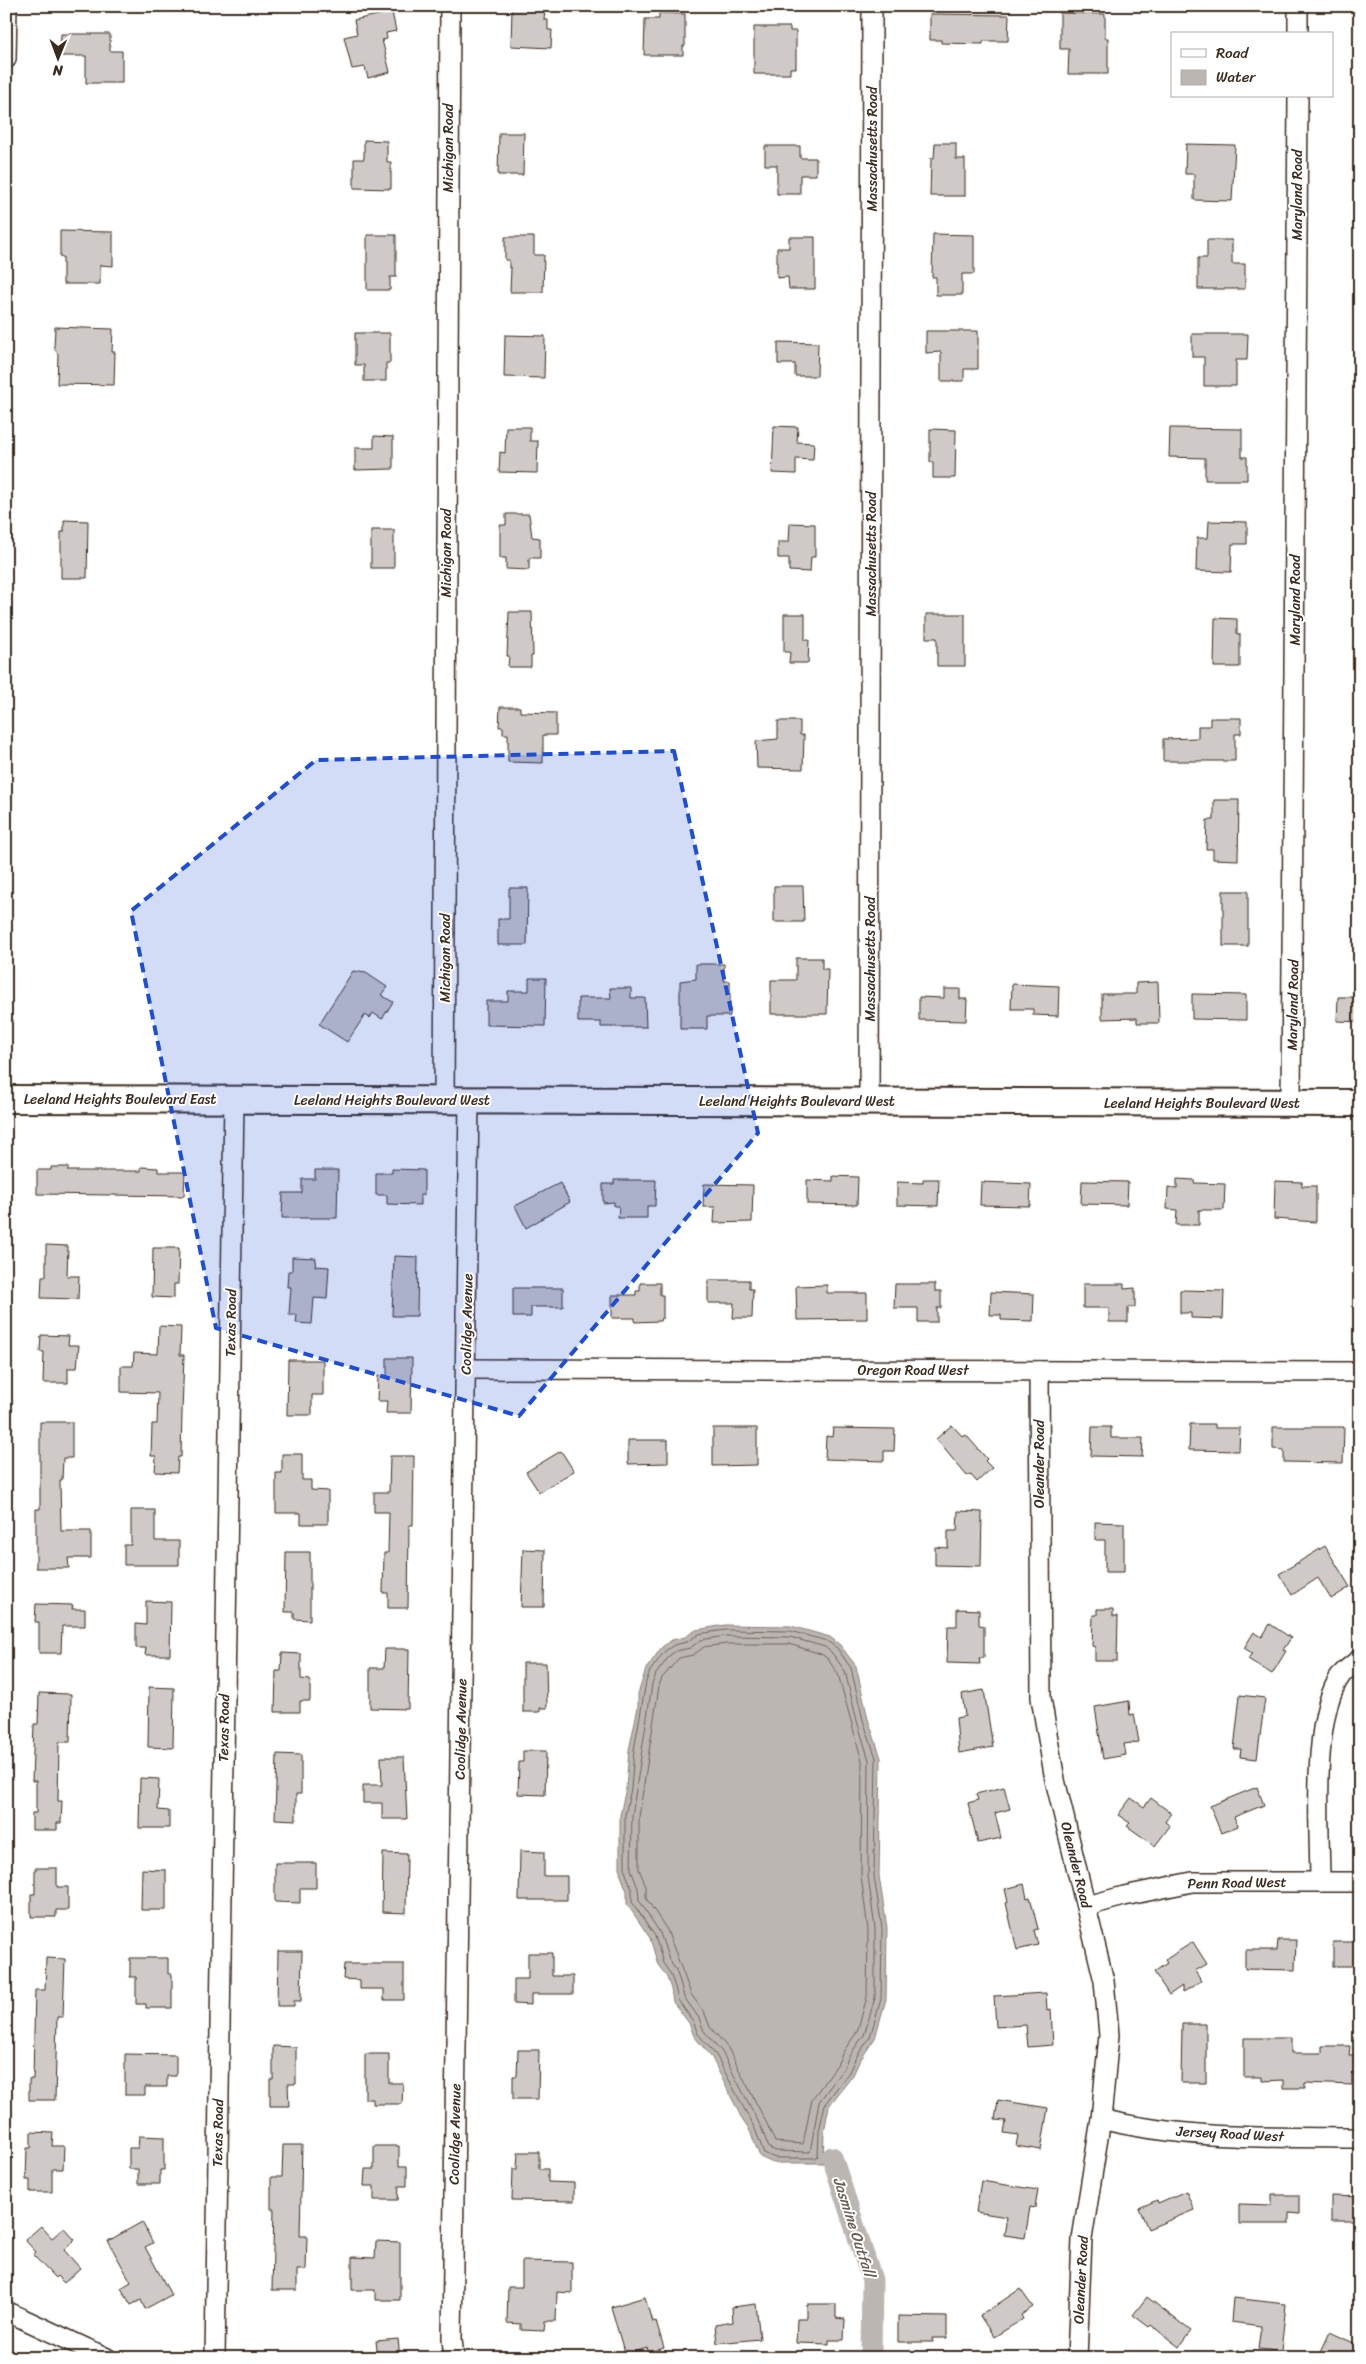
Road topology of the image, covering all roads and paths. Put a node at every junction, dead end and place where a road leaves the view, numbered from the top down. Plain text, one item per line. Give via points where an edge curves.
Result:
1 (7, 6) edge
2 (450, 6) edge
3 (872, 6) edge
4 (1298, 6) edge
5 (1298, 32) edge
6 (6, 59) edge
7 (1298, 98) edge
8 (6, 1099) edge
9 (234, 1099) junction
10 (457, 1100) junction
11 (869, 1101) junction
12 (1291, 1103) junction
13 (1360, 1103) edge
14 (466, 1369) junction
15 (1039, 1371) junction
16 (1360, 1372) edge
17 (1360, 1659) edge
18 (1320, 1882) junction
19 (1360, 1882) edge
20 (1087, 1906) junction
21 (1102, 2119) junction
22 (1360, 2138) edge
23 (6, 2311) edge
24 (107, 2358) edge
25 (215, 2358) edge
26 (454, 2358) edge
27 (1077, 2358) edge

1 - 6 street
2 - 10 street, Michigan Road
3 - 11 street, Massachusetts Road
4 - 5 street
7 - 12 street, Maryland Road
8 - 9 main road, Leeland Heights Boulevard East
9 - 10 main road, Leeland Heights Boulevard West
9 - 25 street, Texas Road
10 - 11 main road, Leeland Heights Boulevard West
10 - 14 street, Coolidge Avenue
11 - 12 main road, Leeland Heights Boulevard West
12 - 13 main road, Leeland Heights Boulevard West
14 - 15 street, Oregon Road West
14 - 26 street, Coolidge Avenue
15 - 16 street, Oregon Road West
15 - 20 street, Oleander Road via 1041,1698 1055,1780
17 - 18 street via 1342,1675 1329,1703 1321,1733
18 - 19 street, Penn Road West
18 - 20 street, Penn Road West via 1192,1882
20 - 21 street, Oleander Road via 1108,2011 1108,2063
21 - 22 street, Jersey Road West via 1202,2136
21 - 27 street, Oleander Road via 1082,2239
23 - 24 street

